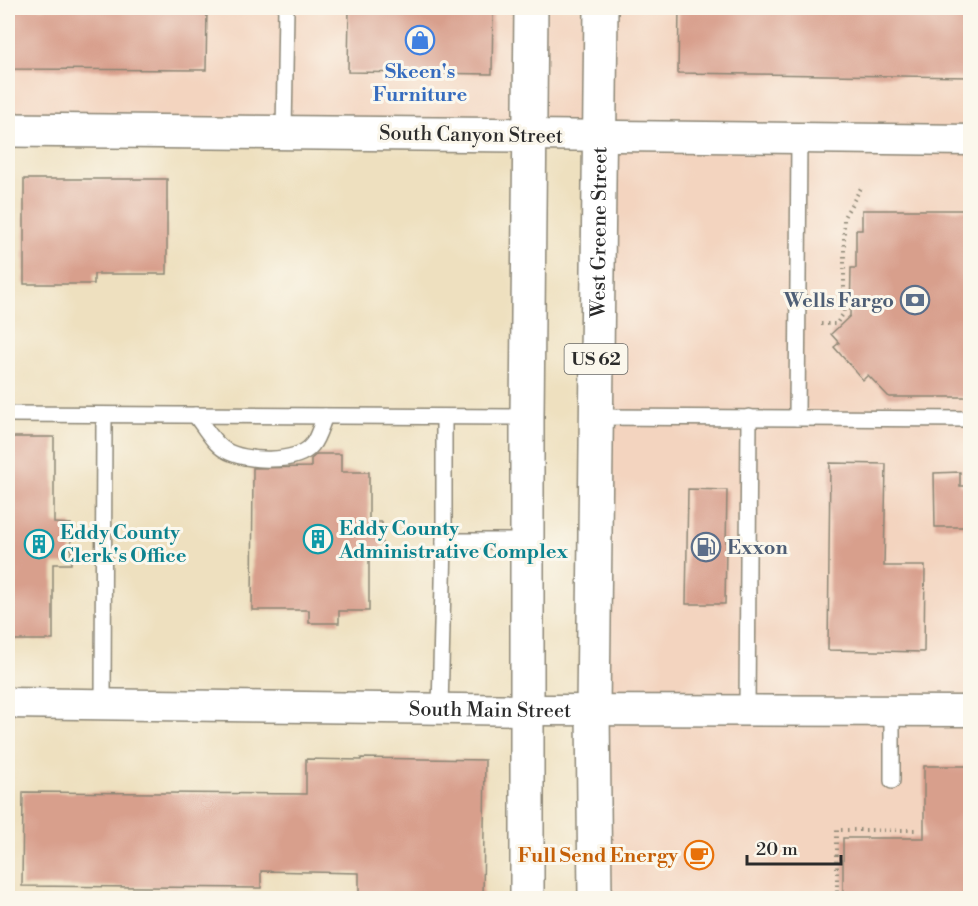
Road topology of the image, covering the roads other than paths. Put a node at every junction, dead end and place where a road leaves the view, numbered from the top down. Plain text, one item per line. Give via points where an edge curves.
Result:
1 (286, 8) edge
2 (531, 8) edge
3 (602, 8) edge
4 (8, 130) edge
5 (284, 133) junction
6 (530, 135) junction
7 (600, 136) junction
8 (799, 138) junction
9 (970, 140) edge
10 (8, 414) edge
11 (104, 415) junction
12 (195, 415) junction
13 (325, 416) junction
14 (444, 417) junction
15 (527, 417) junction
16 (596, 417) junction
17 (749, 417) junction
18 (797, 418) junction
19 (970, 419) edge
20 (444, 541) junction
21 (527, 541) junction
22 (8, 703) edge
23 (103, 704) junction
24 (440, 709) junction
25 (527, 710) junction
26 (593, 710) junction
27 (747, 711) junction
28 (892, 711) junction
29 (970, 711) edge
30 (892, 781) dead end
31 (527, 898) edge
32 (595, 898) edge

1 - 5 lane
2 - 6 main road
3 - 7 main road, West Greene Street / US 62
4 - 5 main road, South Canyon Street
5 - 6 main road, South Canyon Street
6 - 7 street, South Canyon Street
6 - 15 main road
7 - 8 street, South Canyon Street
7 - 16 main road, West Greene Street / US 62
8 - 9 street, South Canyon Street
8 - 18 lane
10 - 11 lane
11 - 12 lane
11 - 23 lane
12 - 13 lane
12 - 13 lane via 223,449 238,457 273,459 300,455 313,445
13 - 14 lane
14 - 15 lane
14 - 20 lane
15 - 21 main road
16 - 17 lane
16 - 26 main road, West Greene Street / US 62
17 - 18 lane
17 - 27 lane
18 - 19 lane
20 - 21 lane
20 - 24 lane
21 - 25 main road
22 - 23 street, South Main Street
23 - 24 street, South Main Street
24 - 25 street, South Main Street
25 - 26 street, South Main Street
25 - 31 main road
26 - 27 street, South Main Street
26 - 32 main road, US 62
27 - 28 street, South Main Street
28 - 29 street, South Main Street
28 - 30 lane

